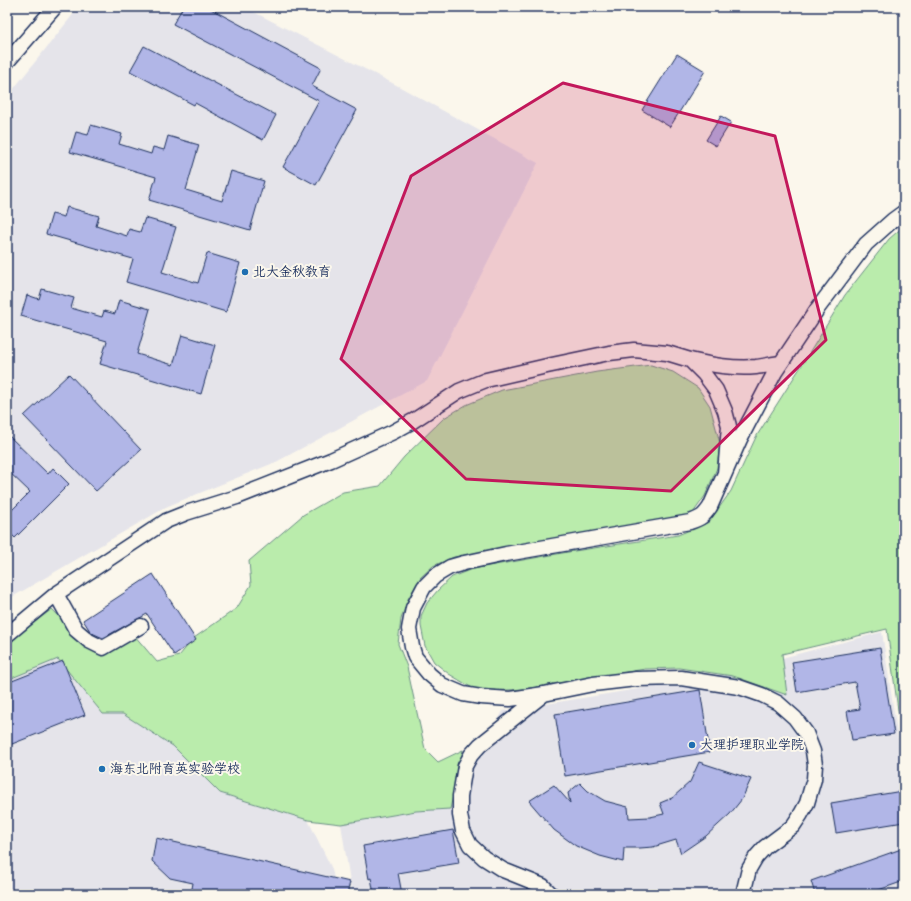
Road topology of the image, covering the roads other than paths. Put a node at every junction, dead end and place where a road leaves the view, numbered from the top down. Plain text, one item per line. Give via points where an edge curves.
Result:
1 (55, 7) edge
2 (7, 62) edge
3 (904, 212) edge
4 (690, 360) junction
5 (781, 363) junction
6 (725, 473) junction
7 (56, 594) junction
8 (141, 626) dead end
9 (7, 635) edge
10 (544, 694) junction
11 (551, 894) edge
12 (743, 894) edge

1 - 2 street
3 - 5 street via 866,244
4 - 5 street via 732,368
4 - 6 street via 716,390 725,411 729,426
4 - 7 street via 667,353 634,350 609,353 486,380 459,391 393,432 331,460 237,497 166,521
5 - 6 street via 740,439
6 - 10 street via 710,507 700,519 464,563 450,567 435,576 424,587 413,608 409,629 415,657 429,674 442,685 462,694 510,699
7 - 8 street via 76,630 103,648
7 - 9 street
10 - 11 street via 471,755 464,766 460,814 463,831 470,845 484,858 503,870 543,886
10 - 12 street via 593,684 636,679 681,678 745,689 778,703 795,718 806,733 815,765 807,803 793,826 756,857 749,869

